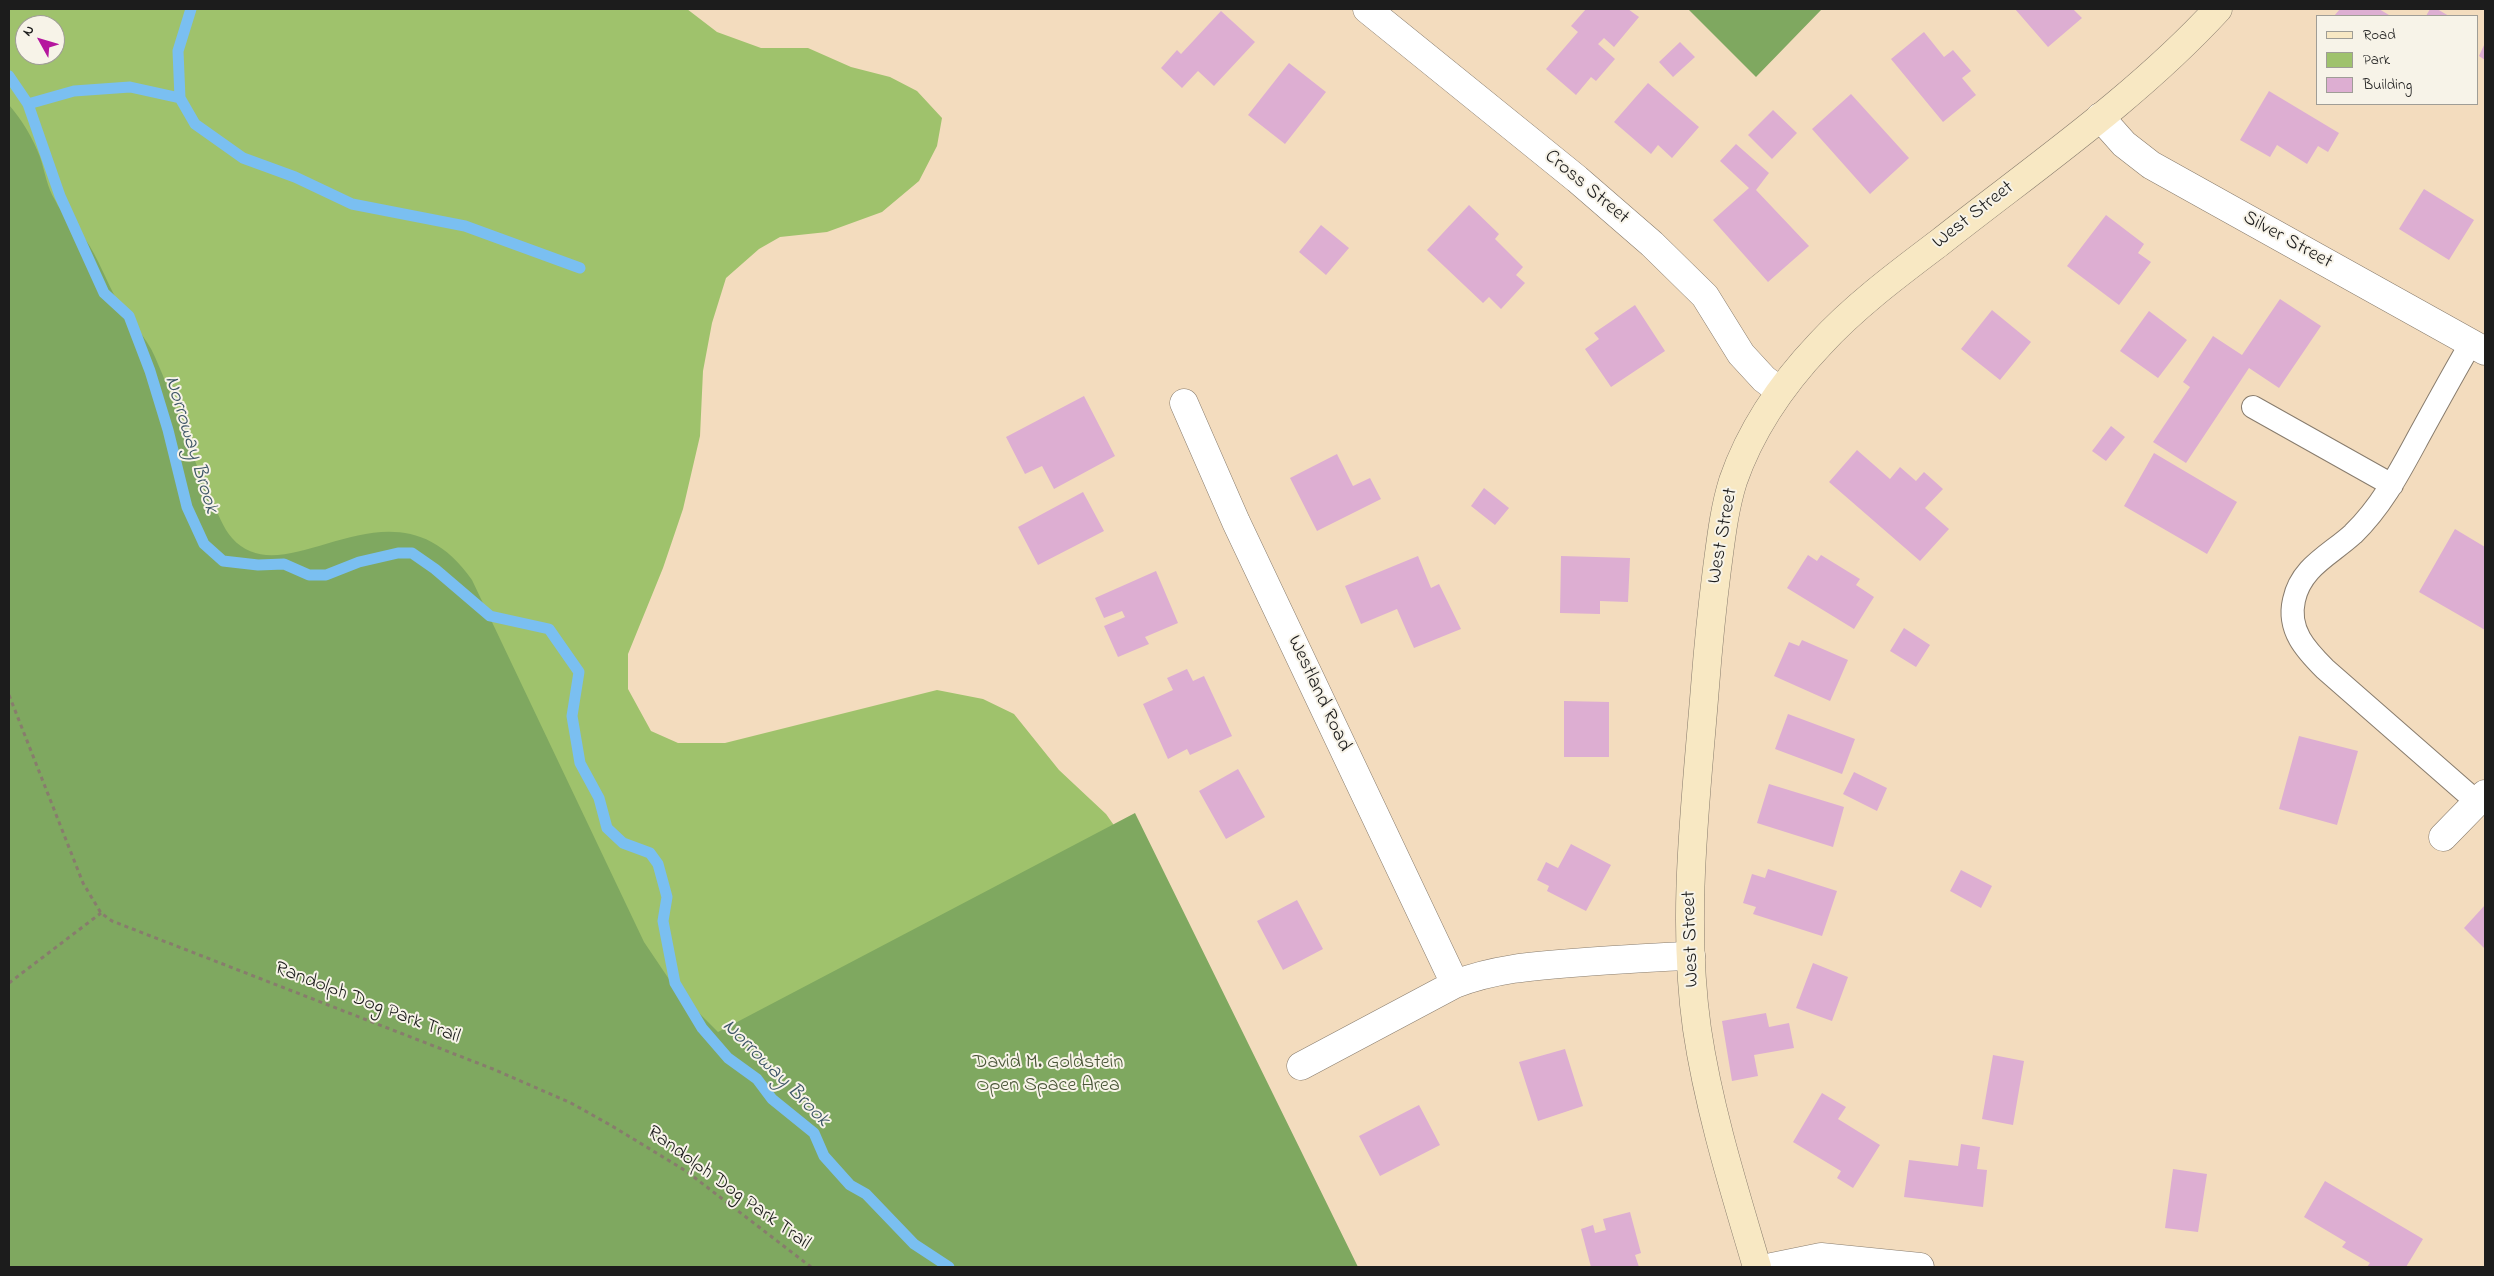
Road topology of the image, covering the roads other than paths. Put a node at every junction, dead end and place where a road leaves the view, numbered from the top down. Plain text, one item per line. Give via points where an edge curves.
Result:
1 (1366, 9) edge
2 (2218, 9) edge
3 (2100, 117) junction
4 (2478, 347) edge
5 (1780, 392) junction
6 (1184, 403) dead end
7 (2253, 407) dead end
8 (2392, 485) junction
9 (2481, 798) edge
10 (2443, 837) dead end
11 (1692, 956) junction
12 (1455, 984) junction
13 (1301, 1066) dead end
14 (1757, 1267) edge
15 (1772, 1267) edge
16 (1920, 1267) edge

1 - 5 street, Cross Street via 1577,179 1652,244 1705,296 1741,354
2 - 3 main road, West Street via 2165,62
3 - 4 street, Silver Street via 2124,144 2151,166
3 - 5 main road, West Street via 1877,292 1823,340
4 - 8 lane
5 - 11 main road, West Street via 1763,416 1741,460 1722,529 1692,845
6 - 12 street, Westland Road via 1236,522
7 - 8 lane
8 - 9 lane via 2352,535 2308,571 2294,601 2292,617 2296,633 2306,650 2325,669
9 - 10 street
11 - 12 street via 1517,968
11 - 14 main road, West Street via 1696,1024 1708,1088
12 - 13 street
15 - 16 street via 1821,1257

